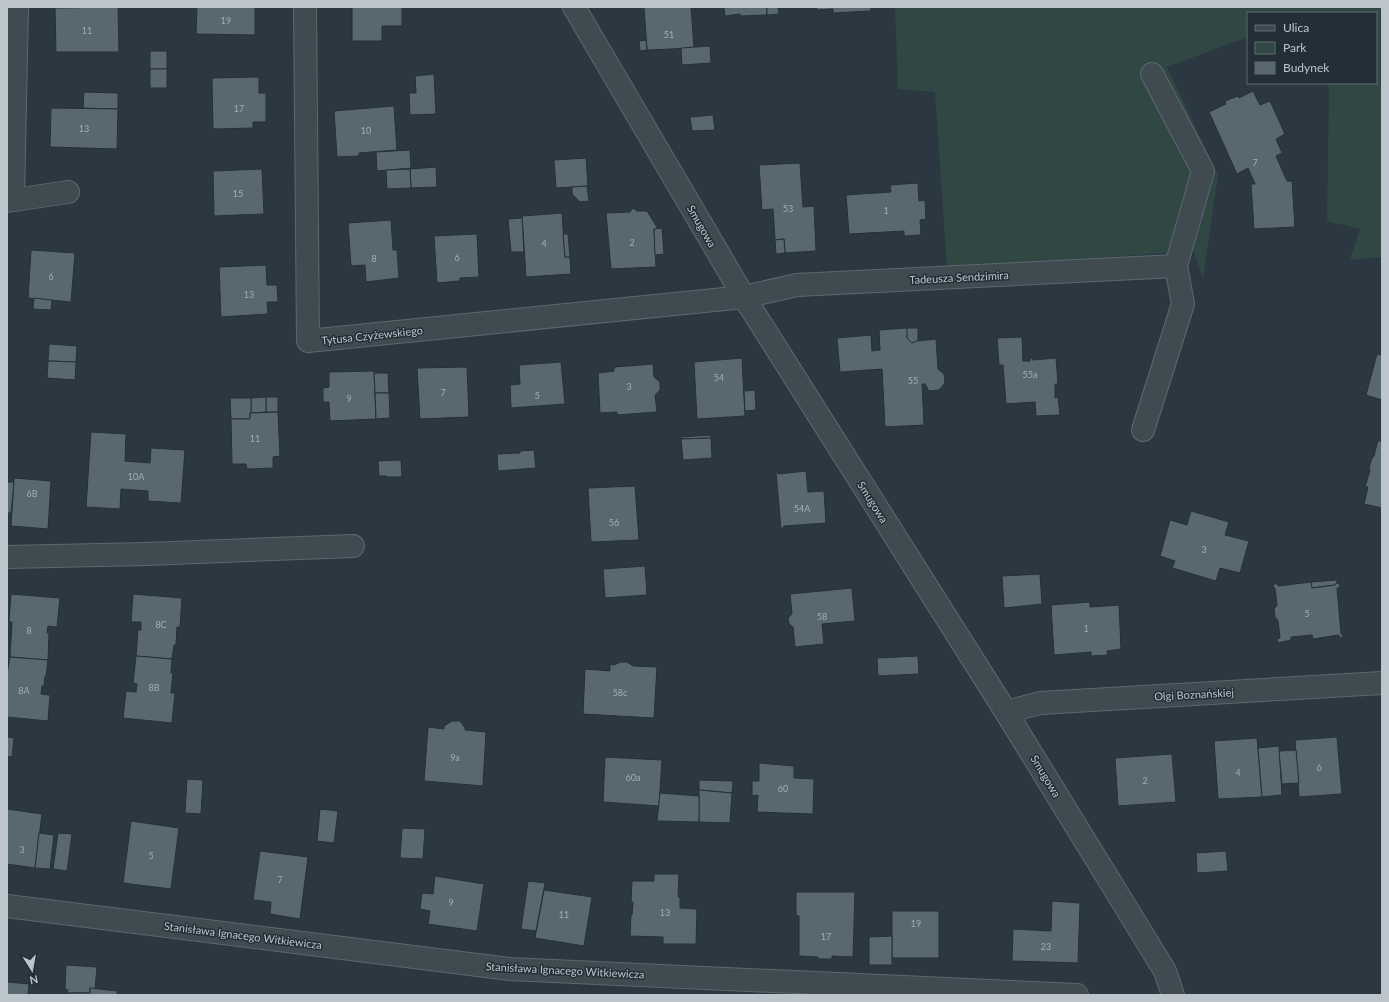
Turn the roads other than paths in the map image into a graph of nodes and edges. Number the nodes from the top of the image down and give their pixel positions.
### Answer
1 (17, 7) edge
2 (305, 7) edge
3 (574, 7) edge
4 (1152, 74) dead end
5 (68, 192) dead end
6 (10, 200) edge
7 (1176, 266) junction
8 (744, 297) junction
9 (1143, 430) dead end
10 (353, 546) dead end
11 (7, 557) edge
12 (1382, 683) edge
13 (1006, 712) junction
14 (7, 906) edge
15 (1078, 995) edge
16 (1173, 995) edge

1 - 6 street
2 - 8 street, Tytusa Czyżewskiego
3 - 8 street, Smugowa
4 - 7 street
5 - 6 street
7 - 8 street, Tadeusza Sendzimira
7 - 9 street
8 - 13 street, Smugowa
10 - 11 street
12 - 13 street, Olgi Boznańskiej
13 - 16 street, Smugowa
14 - 15 street, Stanisława Ignacego Witkiewicza

